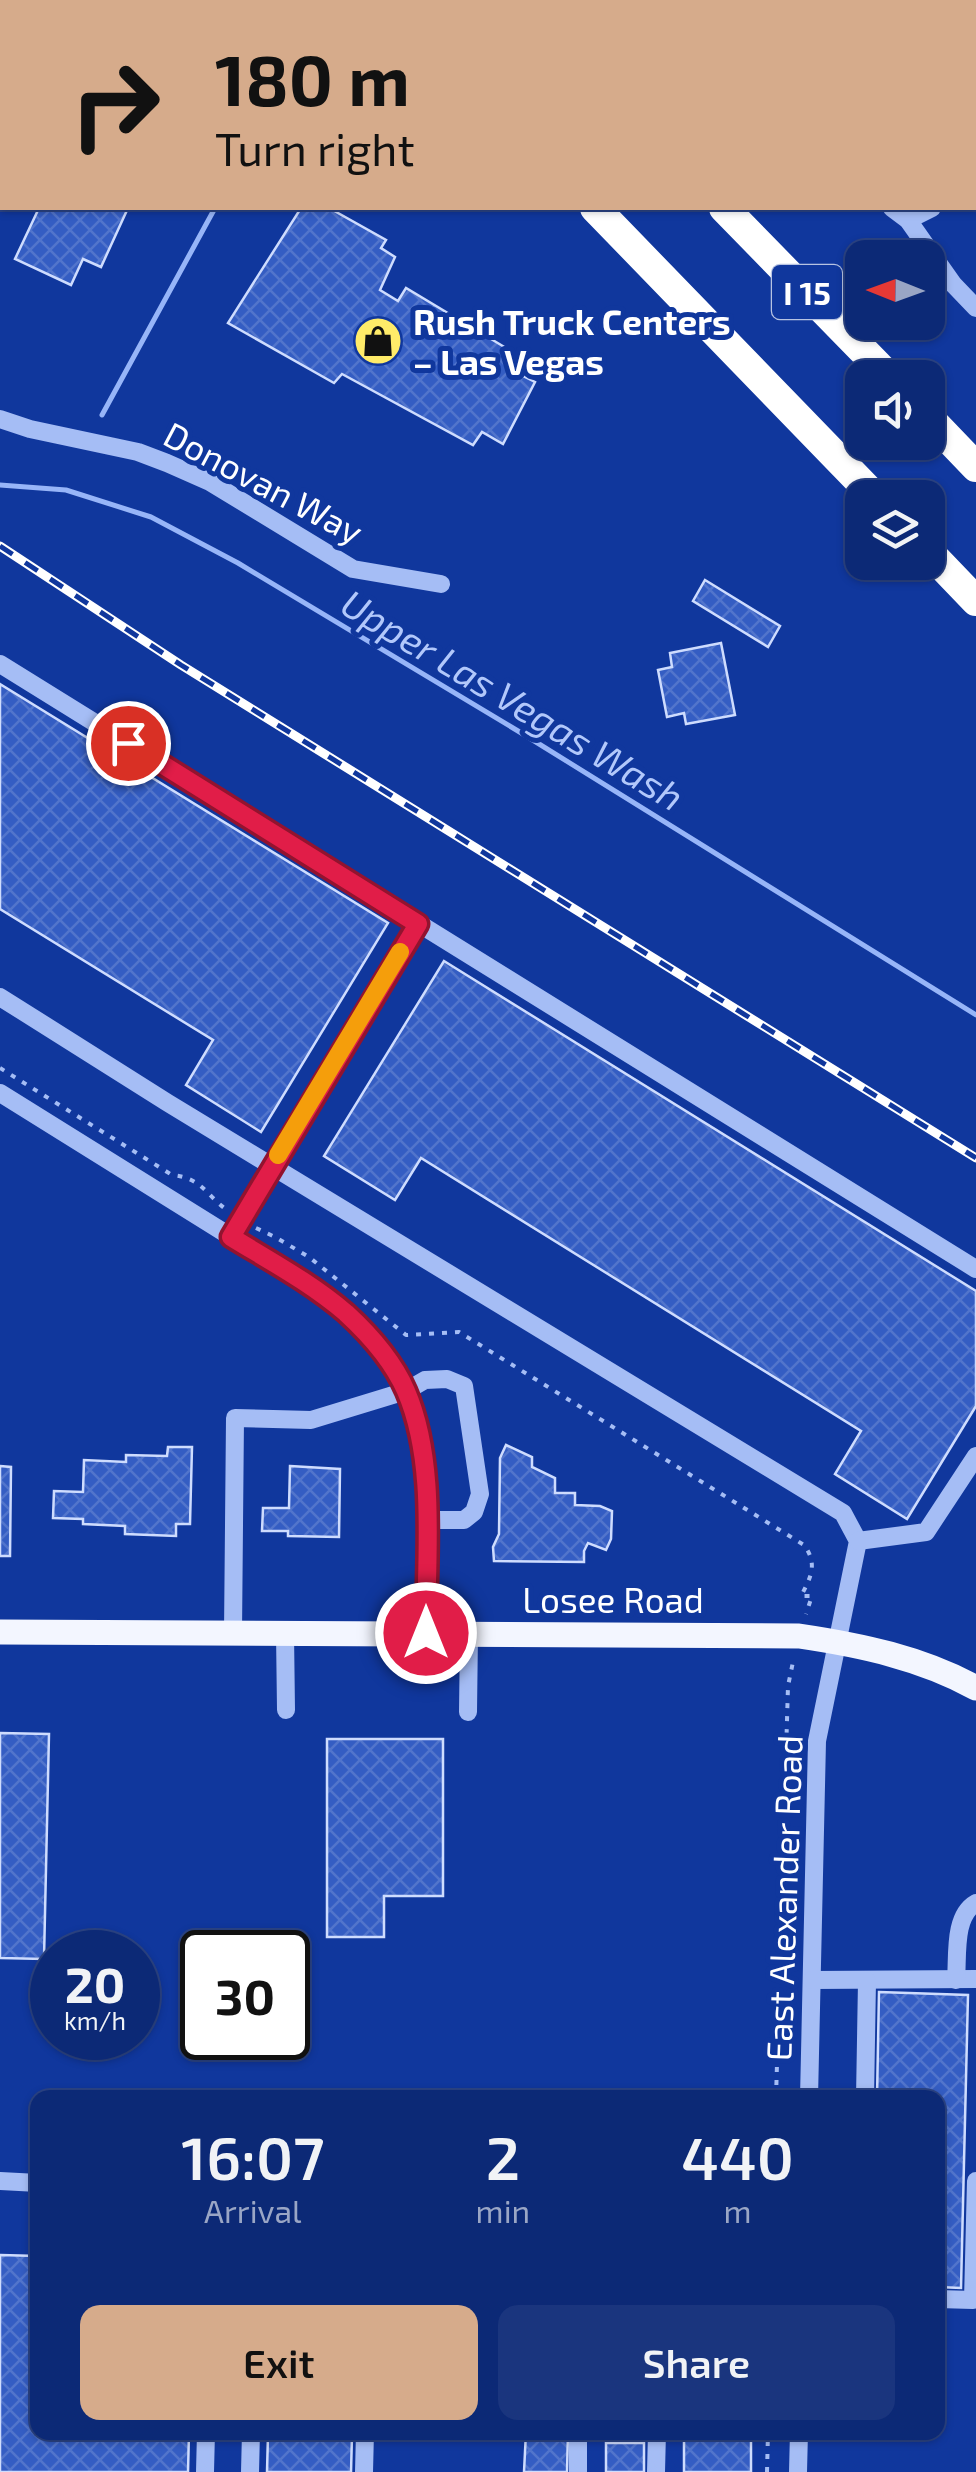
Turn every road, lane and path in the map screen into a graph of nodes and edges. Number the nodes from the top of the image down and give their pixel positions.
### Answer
1 (597, 210) edge
2 (726, 210) edge
3 (903, 212) edge
4 (976, 308) edge
5 (872, 360) edge
6 (0, 419) edge
7 (945, 435) edge
8 (976, 467) edge
9 (859, 480) edge
10 (945, 569) edge
11 (441, 584) dead end
12 (976, 601) edge
13 (0, 664) edge
14 (418, 924) junction
15 (0, 997) edge
16 (0, 1068) edge
17 (0, 1093) edge
18 (272, 1166) junction
19 (241, 1220) junction
20 (231, 1237) junction
21 (976, 1269) edge
22 (406, 1391) junction
23 (976, 1456) edge
24 (426, 1520) junction
25 (858, 1540) junction
26 (0, 1632) edge
27 (233, 1633) junction
28 (285, 1633) junction
29 (426, 1633) junction
30 (470, 1634) junction
31 (799, 1636) junction
32 (836, 1642) junction
33 (976, 1688) edge
34 (286, 1710) dead end
35 (468, 1712) dead end
36 (976, 1903) edge
37 (976, 1979) edge
38 (812, 1980) junction
39 (956, 1980) junction
40 (867, 1981) junction
41 (776, 2090) edge
42 (809, 2090) edge
43 (865, 2090) edge
44 (976, 2181) edge
45 (0, 2182) edge
46 (30, 2182) edge
47 (945, 2299) edge
48 (206, 2440) edge
49 (251, 2440) edge
50 (364, 2440) edge
51 (578, 2440) edge
52 (657, 2440) edge
53 (768, 2440) edge
54 (799, 2440) edge
55 (205, 2472) edge
56 (250, 2472) edge
57 (364, 2472) edge
58 (578, 2472) edge
59 (656, 2472) edge
60 (768, 2472) edge
61 (798, 2472) edge

1 - 9 highway, I 15
2 - 5 highway, I 15
3 - 4 street
6 - 11 street, Donovan Way
7 - 8 highway
10 - 12 highway
13 - 14 street
14 - 18 street
14 - 21 street
15 - 18 street
16 - 19 path
17 - 20 street
18 - 19 street
18 - 25 street
19 - 20 street
19 - 31 path
20 - 22 street
22 - 24 street
22 - 24 street
22 - 27 street
23 - 25 street
24 - 29 street
25 - 32 street, East Alexander Road
26 - 27 main road, Losee Road
27 - 28 main road, Losee Road
28 - 29 main road, Losee Road
28 - 34 street
29 - 30 main road, Losee Road
30 - 31 main road, Losee Road
30 - 35 street
31 - 32 main road, Losee Road
31 - 41 path
32 - 33 main road, Losee Road
32 - 38 street, East Alexander Road
36 - 39 street
37 - 39 street
38 - 40 street
38 - 42 street, East Alexander Road
39 - 40 street
40 - 43 street
44 - 47 street
45 - 46 street
48 - 55 street
49 - 56 street
50 - 57 street
51 - 58 street
52 - 59 street
53 - 60 path
54 - 61 street

